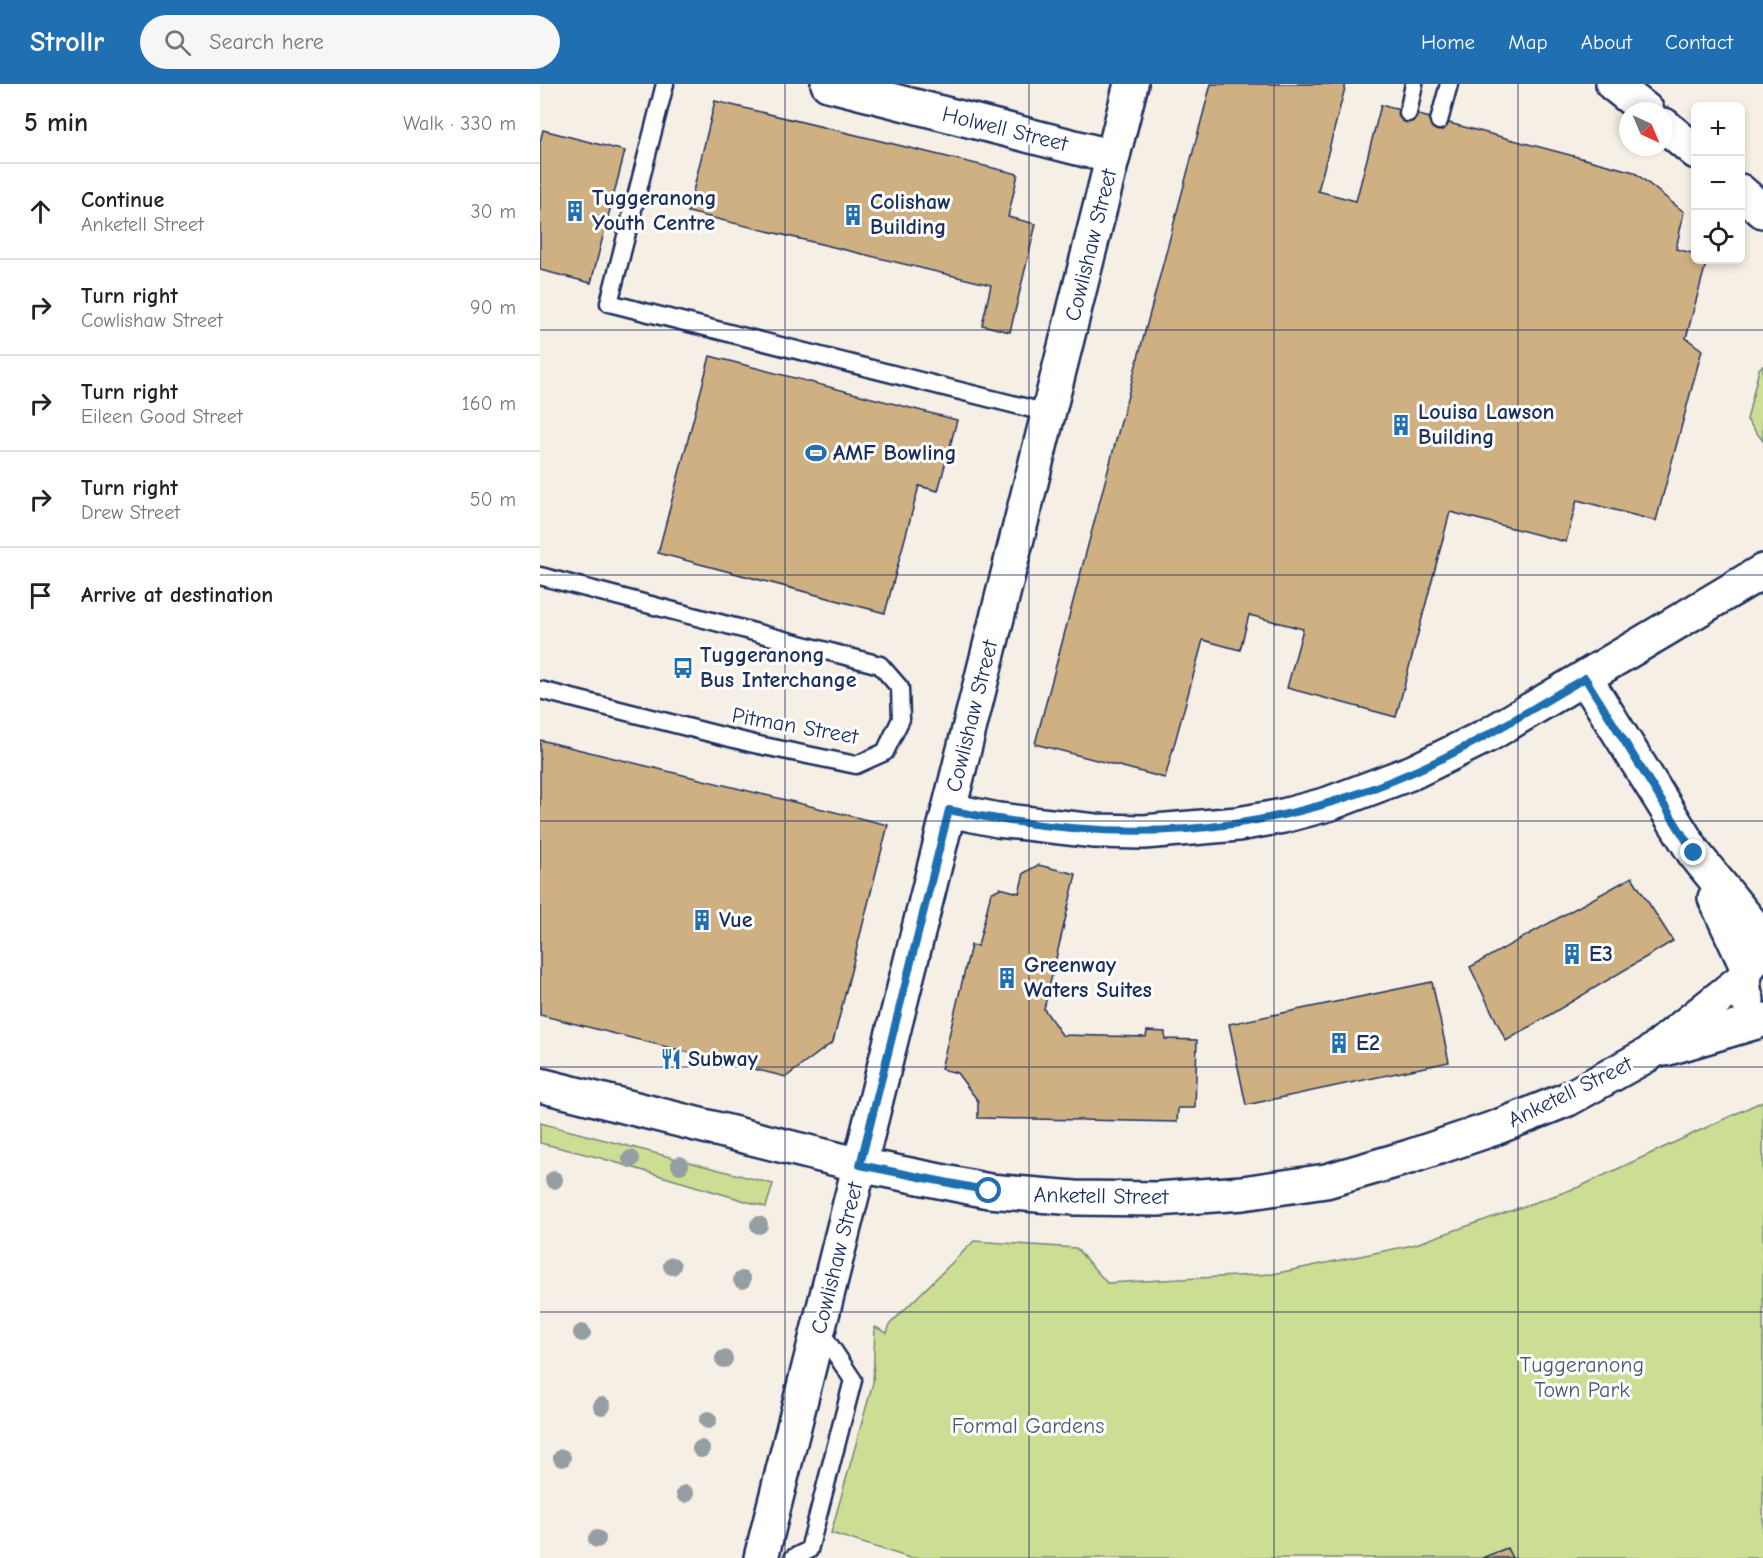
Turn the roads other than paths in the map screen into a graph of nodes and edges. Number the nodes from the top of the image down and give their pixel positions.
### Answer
1 (665, 84) edge
2 (828, 84) edge
3 (1131, 84) edge
4 (1414, 84) edge
5 (1449, 84) edge
6 (1613, 84) edge
7 (1636, 102) edge
8 (1408, 113) dead end
9 (1439, 121) dead end
10 (1673, 133) edge
11 (1691, 149) edge
12 (1113, 157) junction
13 (1745, 195) edge
14 (1763, 210) edge
15 (1048, 413) junction
16 (1763, 571) edge
17 (540, 576) edge
18 (1585, 678) junction
19 (540, 690) edge
20 (949, 810) junction
21 (1694, 853) junction
22 (1763, 938) edge
23 (1751, 966) edge
24 (1763, 1018) edge
25 (1649, 1054) junction
26 (540, 1085) edge
27 (860, 1165) junction
28 (819, 1328) junction
29 (761, 1558) edge
30 (793, 1558) edge

1 - 15 lane
2 - 12 street, Holwell Street
3 - 12 street, Cowlishaw Street
4 - 8 lane
5 - 9 lane
6 - 7 street
10 - 11 street
12 - 15 street, Cowlishaw Street
13 - 14 street
15 - 20 street, Cowlishaw Street
16 - 18 street
17 - 19 lane, Pitman Street
18 - 20 street
18 - 21 street
20 - 27 street, Cowlishaw Street
21 - 22 street
21 - 23 street
23 - 24 street
23 - 25 street, Anketell Street
24 - 25 street, Anketell Street
25 - 27 street, Anketell Street
26 - 27 street, Anketell Street
27 - 28 street, Cowlishaw Street
28 - 29 street, Cowlishaw Street
28 - 30 lane

